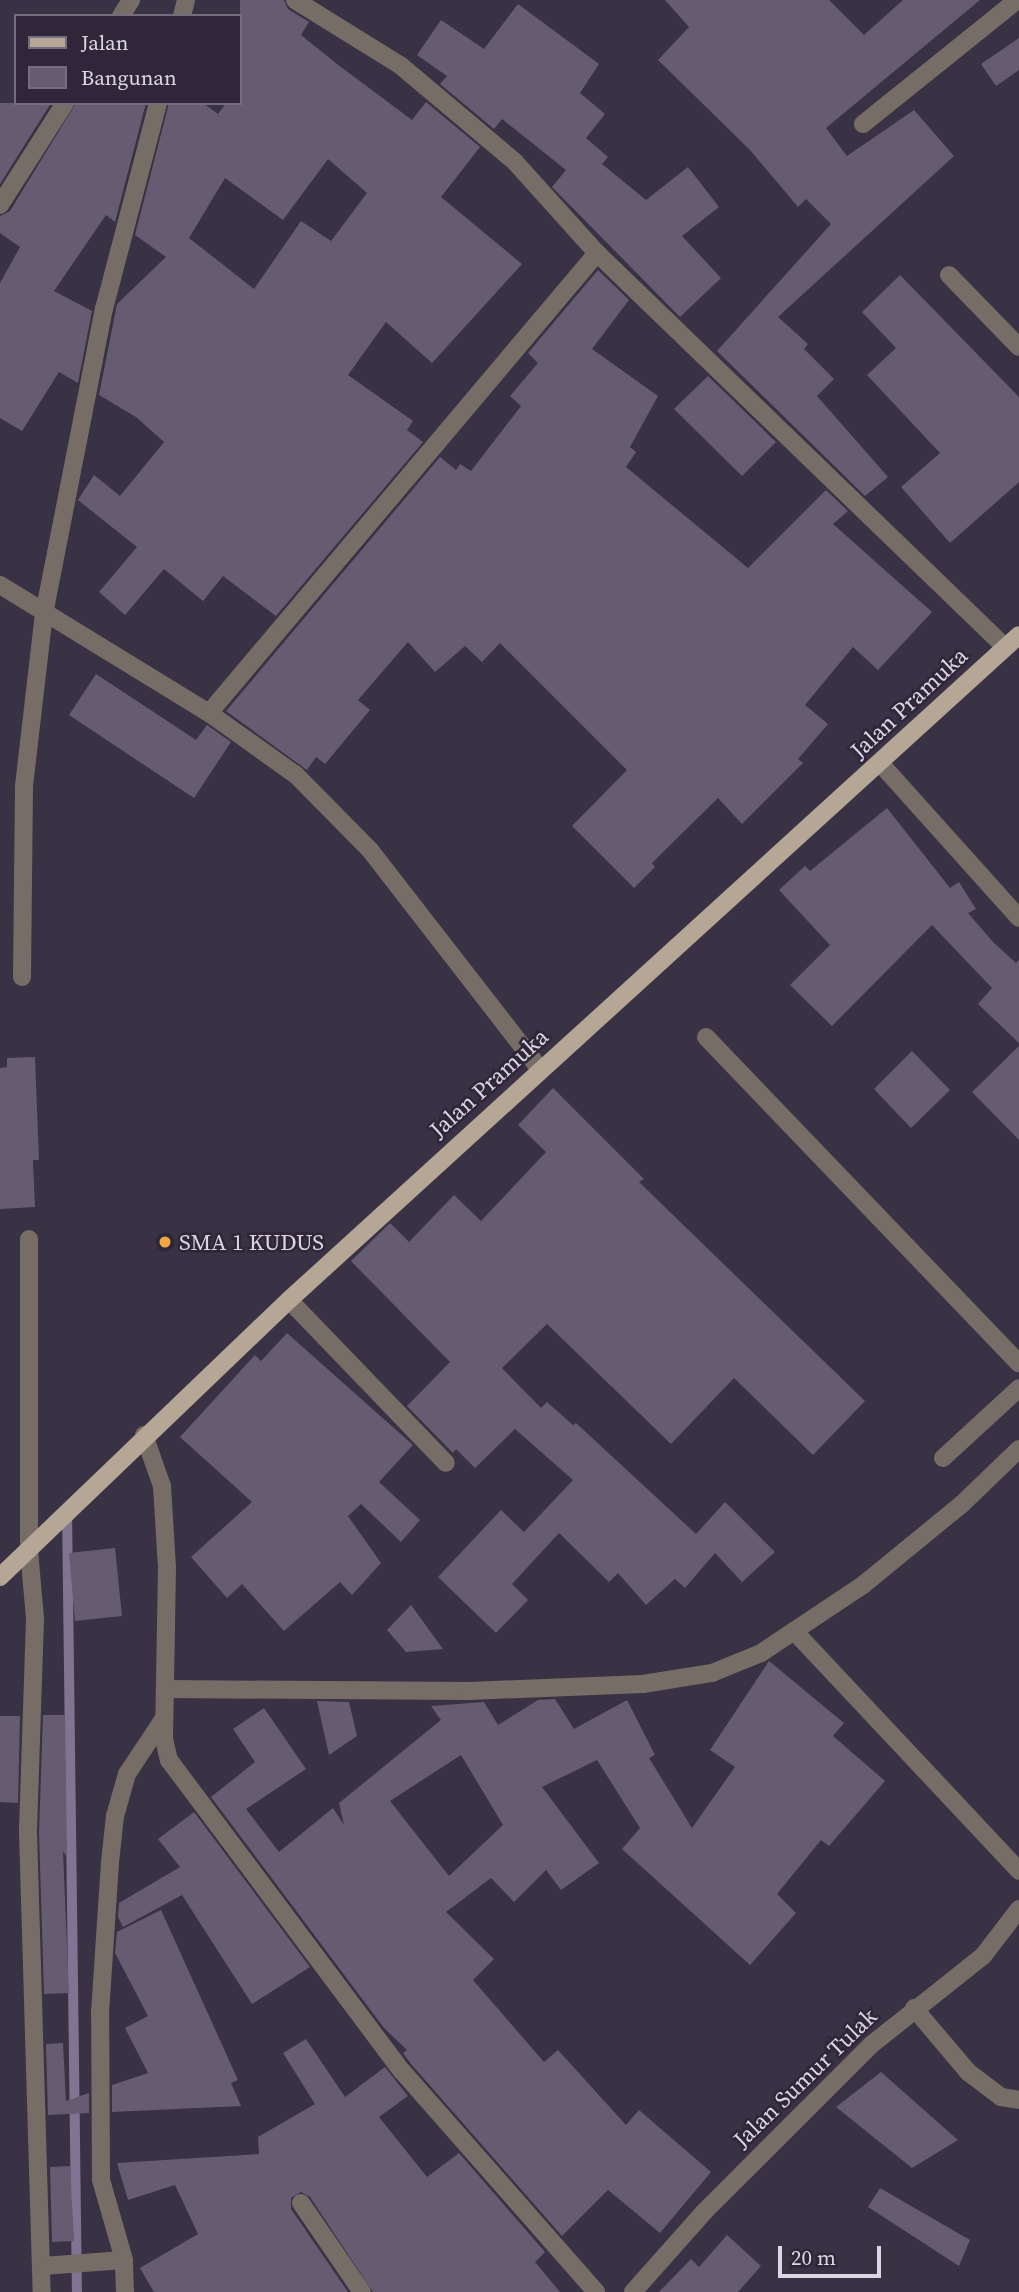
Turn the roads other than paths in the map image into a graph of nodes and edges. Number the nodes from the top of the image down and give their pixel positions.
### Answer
1 (295, 0) edge
2 (1017, 0) edge
3 (64, 105) edge
4 (158, 105) edge
5 (863, 124) dead end
6 (0, 205) edge
7 (597, 253) junction
8 (949, 275) dead end
9 (1019, 347) edge
10 (0, 585) edge
11 (44, 614) junction
12 (1012, 641) edge
13 (209, 713) junction
14 (880, 763) junction
15 (1019, 918) edge
16 (22, 978) dead end
17 (706, 1037) dead end
18 (540, 1069) junction
19 (29, 1238) dead end
20 (289, 1300) junction
21 (1019, 1363) edge
22 (1019, 1388) edge
23 (144, 1435) junction
24 (1019, 1449) edge
25 (943, 1458) dead end
26 (446, 1463) dead end
27 (29, 1550) junction
28 (0, 1577) edge
29 (794, 1631) junction
30 (165, 1685) junction
31 (164, 1718) junction
32 (1019, 1871) edge
33 (1019, 1909) edge
34 (914, 2008) junction
35 (1019, 2100) edge
36 (301, 2203) dead end
37 (119, 2262) junction
38 (52, 2266) junction
39 (42, 2292) edge
40 (125, 2292) edge
41 (362, 2292) edge
42 (596, 2292) edge
43 (633, 2292) edge

1 - 7 street
2 - 5 street
3 - 6 street
4 - 11 street
7 - 12 street
7 - 13 street
8 - 9 street
10 - 11 street
11 - 13 street
11 - 16 street
12 - 14 main road, Jalan Pramuka
13 - 18 street
14 - 15 street
14 - 18 main road, Jalan Pramuka
17 - 21 street
18 - 20 main road, Jalan Pramuka
19 - 27 street
20 - 23 main road, Jalan Pramuka
20 - 26 street
22 - 25 street
23 - 27 main road, Jalan Pramuka
23 - 30 street
24 - 29 street
27 - 28 main road, Jalan Pramuka
27 - 38 street
29 - 30 street
29 - 32 street
30 - 31 street
31 - 37 street
31 - 42 street
33 - 34 street, Jalan Sumur Tulak
34 - 35 street
34 - 43 street, Jalan Sumur Tulak
36 - 41 street
37 - 38 street
37 - 40 street
38 - 39 street

